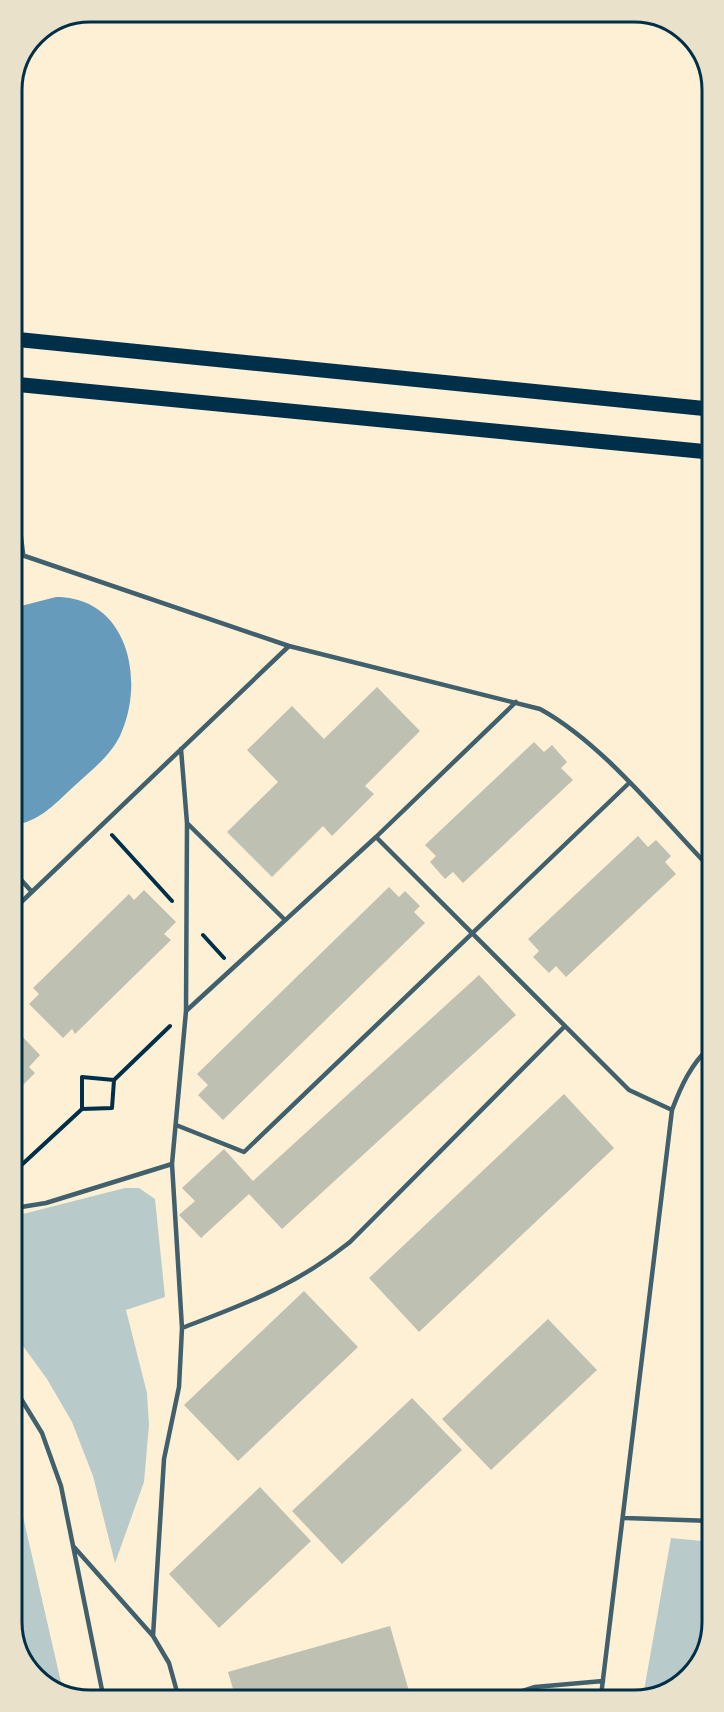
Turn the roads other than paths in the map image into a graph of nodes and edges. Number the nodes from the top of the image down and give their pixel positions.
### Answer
1 (23, 340) edge
2 (23, 385) edge
3 (702, 408) edge
4 (702, 451) edge
5 (23, 553) edge
6 (289, 646) junction
7 (516, 702) junction
8 (181, 749) junction
9 (628, 784) junction
10 (187, 823) junction
11 (376, 837) junction
12 (702, 860) edge
13 (22, 881) edge
14 (32, 891) junction
15 (22, 901) edge
16 (285, 920) junction
17 (471, 933) junction
18 (186, 1011) junction
19 (565, 1026) junction
20 (702, 1055) edge
21 (672, 1110) junction
22 (176, 1125) junction
23 (172, 1164) junction
24 (22, 1207) edge
25 (182, 1328) junction
26 (22, 1401) edge
27 (625, 1518) junction
28 (702, 1521) edge
29 (73, 1545) junction
30 (153, 1636) junction
31 (603, 1681) junction
32 (102, 1689) edge
33 (176, 1689) edge
34 (529, 1690) edge
35 (602, 1690) edge

1 - 3 main road
2 - 4 main road
5 - 6 lane
6 - 7 lane
6 - 8 lane
7 - 9 lane
7 - 11 lane
8 - 10 lane
8 - 14 lane
9 - 12 lane
9 - 17 lane
10 - 16 lane
10 - 18 lane
11 - 16 lane
11 - 17 lane
13 - 14 lane
14 - 15 lane
16 - 18 lane
17 - 19 lane
17 - 22 lane
18 - 22 lane
19 - 21 lane
19 - 25 lane
20 - 21 lane
21 - 27 lane
22 - 23 lane
23 - 24 lane
23 - 25 lane
25 - 30 lane
26 - 29 lane
27 - 28 lane
27 - 31 lane
29 - 30 lane
29 - 32 lane
30 - 33 lane
31 - 34 lane
31 - 35 lane

